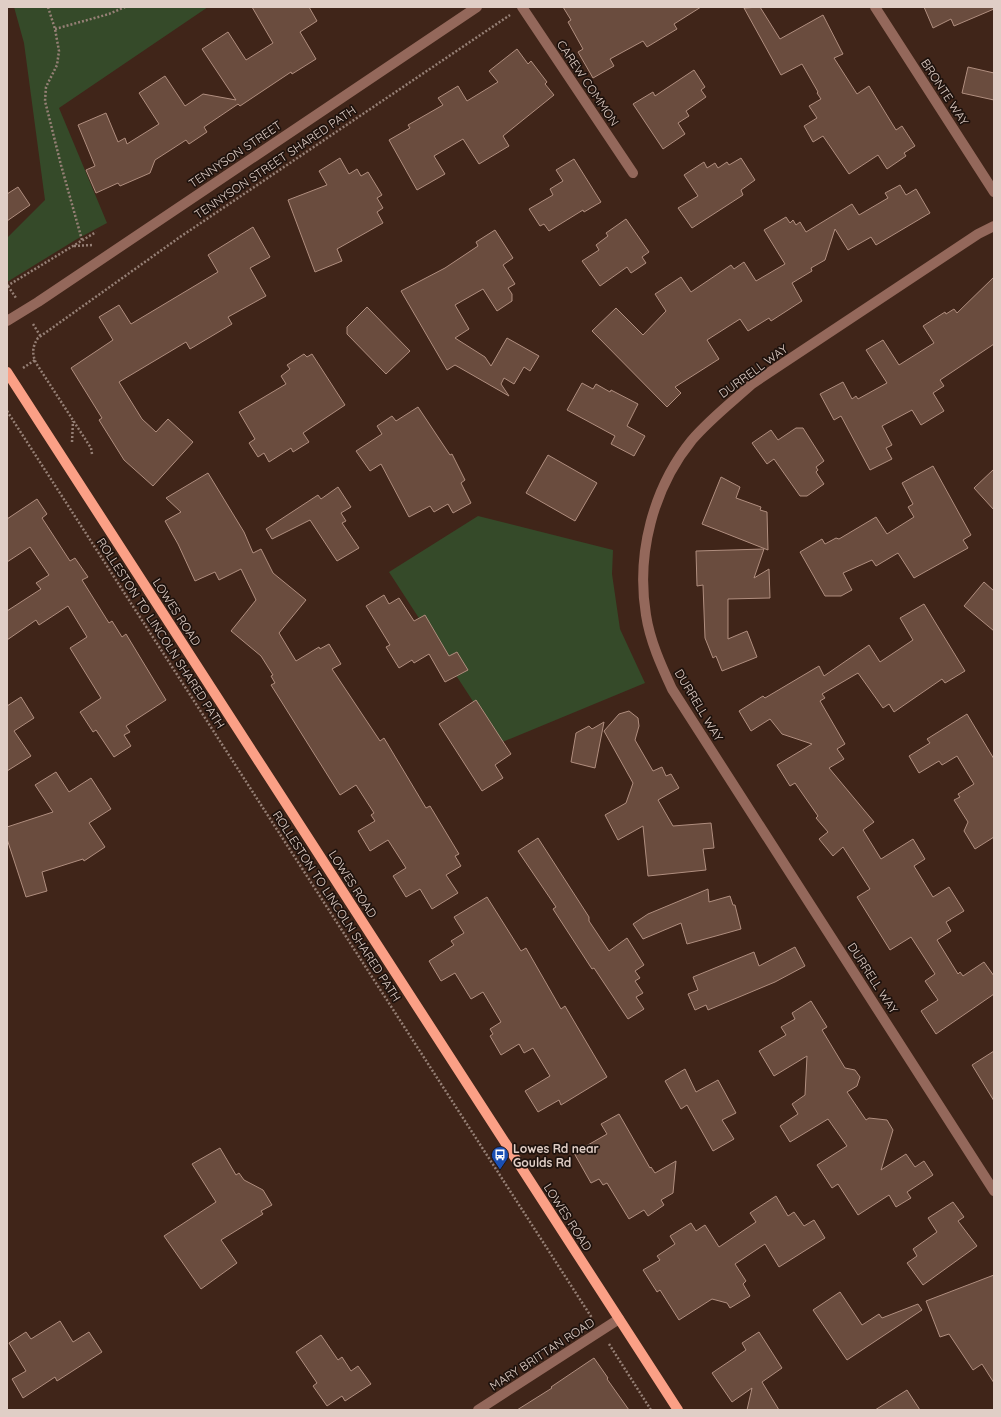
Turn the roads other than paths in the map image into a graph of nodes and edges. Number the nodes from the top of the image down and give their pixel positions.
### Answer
1 (477, 7) edge
2 (522, 7) edge
3 (875, 7) edge
4 (633, 173) dead end
5 (994, 192) edge
6 (994, 226) edge
7 (7, 321) edge
8 (7, 372) edge
9 (994, 1191) edge
10 (619, 1319) junction
11 (478, 1410) edge
12 (678, 1410) edge

1 - 7 street, TENNYSON STREET
2 - 4 street, CAREW COMMON
3 - 5 street, BRONTE WAY
6 - 9 street, DURRELL WAY
8 - 10 main road, LOWES ROAD
10 - 11 street, MARY BRITTAN ROAD
10 - 12 main road, LOWES ROAD

